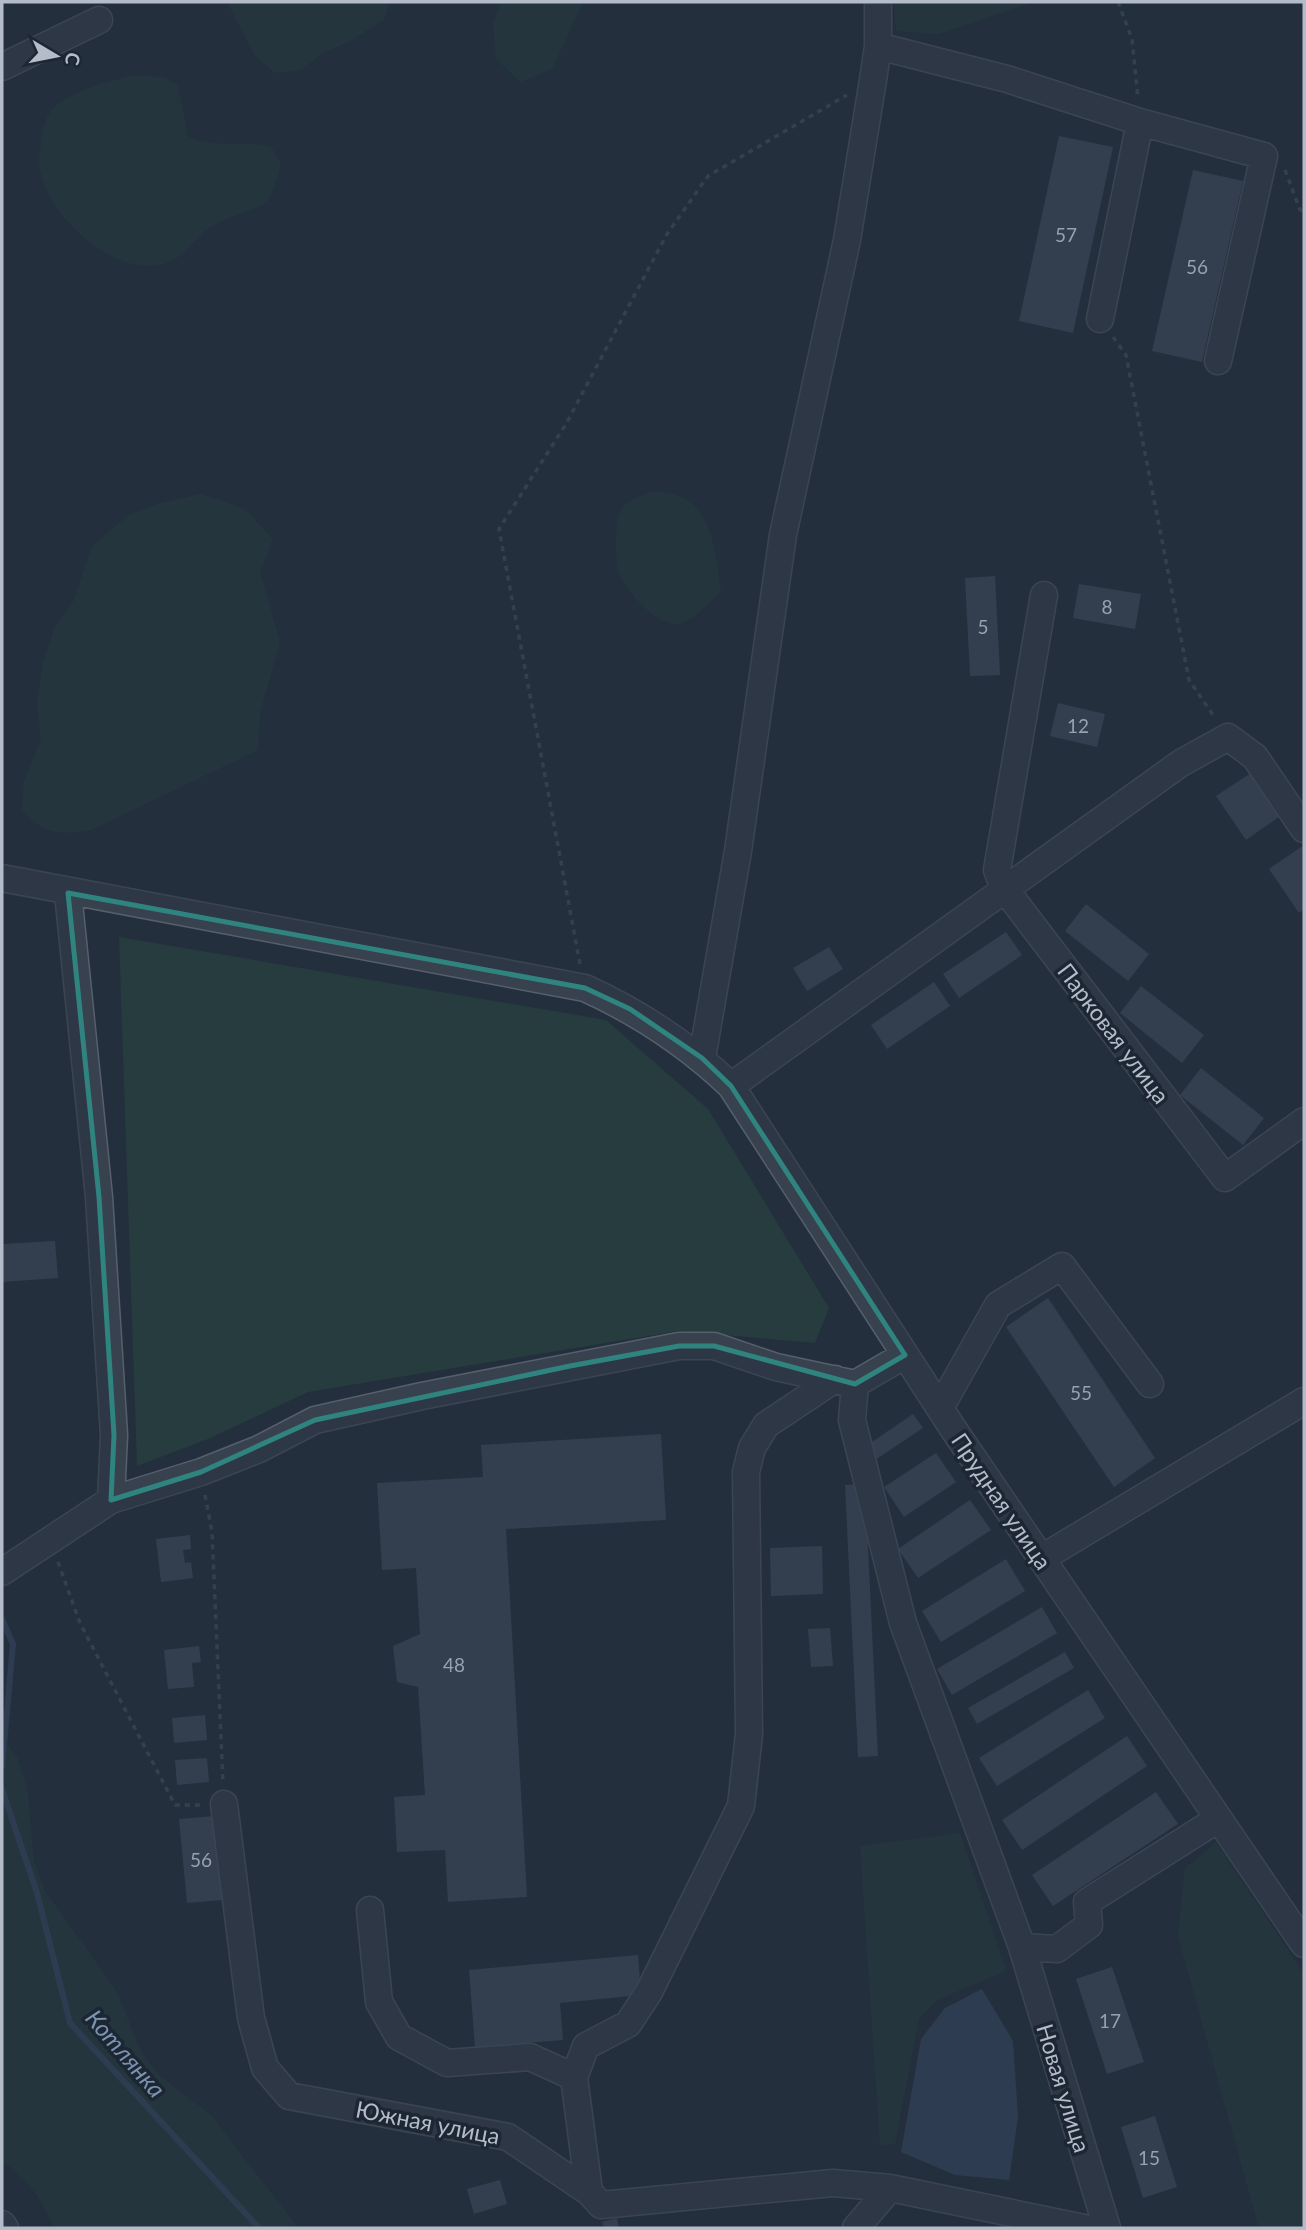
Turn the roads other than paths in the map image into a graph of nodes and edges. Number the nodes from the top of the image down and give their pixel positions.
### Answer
1 (878, 2) edge
2 (99, 20) dead end
3 (878, 46) junction
4 (2, 67) edge
5 (1140, 122) junction
6 (1100, 319) road end
7 (1218, 361) dead end
8 (1044, 595) dead end
9 (1304, 829) edge
10 (2, 878) edge
11 (1004, 888) junction
12 (68, 893) junction
13 (702, 1058) junction
14 (731, 1086) junction
15 (1304, 1121) edge
16 (905, 1354) junction
17 (845, 1381) junction
18 (1150, 1384) dead end
19 (1304, 1401) edge
20 (940, 1408) junction
21 (111, 1500) junction
22 (1042, 1558) junction
23 (2, 1572) edge
24 (224, 1804) road end
25 (1218, 1819) junction
26 (370, 1910) dead end
27 (1304, 1944) edge
28 (1022, 1947) junction
29 (574, 2077) junction
30 (890, 2188) junction
31 (589, 2192) junction
32 (2, 2224) edge
33 (5, 2228) edge
34 (856, 2228) edge
35 (1084, 2228) edge
36 (1107, 2228) edge

1 - 3 street
2 - 4 street
3 - 5 street
3 - 13 street
5 - 6 street
5 - 7 street
8 - 11 street, Парковая улица
9 - 11 street
10 - 12 street, Прудная улица
11 - 14 street
11 - 15 street, Парковая улица
12 - 13 street, Прудная улица
12 - 21 street
13 - 14 street, Прудная улица
14 - 16 street, Прудная улица
16 - 17 street
16 - 20 street, Прудная улица
17 - 21 street
17 - 28 street, Новая улица
17 - 29 street
18 - 20 street
19 - 22 street
20 - 22 street, Прудная улица
21 - 23 street
22 - 25 street, Прудная улица
24 - 31 street, Южная улица
25 - 27 street, Прудная улица
25 - 28 street
26 - 29 street
28 - 36 street, Новая улица
29 - 31 street
30 - 31 street, Южная улица
30 - 34 street
30 - 35 street, Южная улица
32 - 33 street

